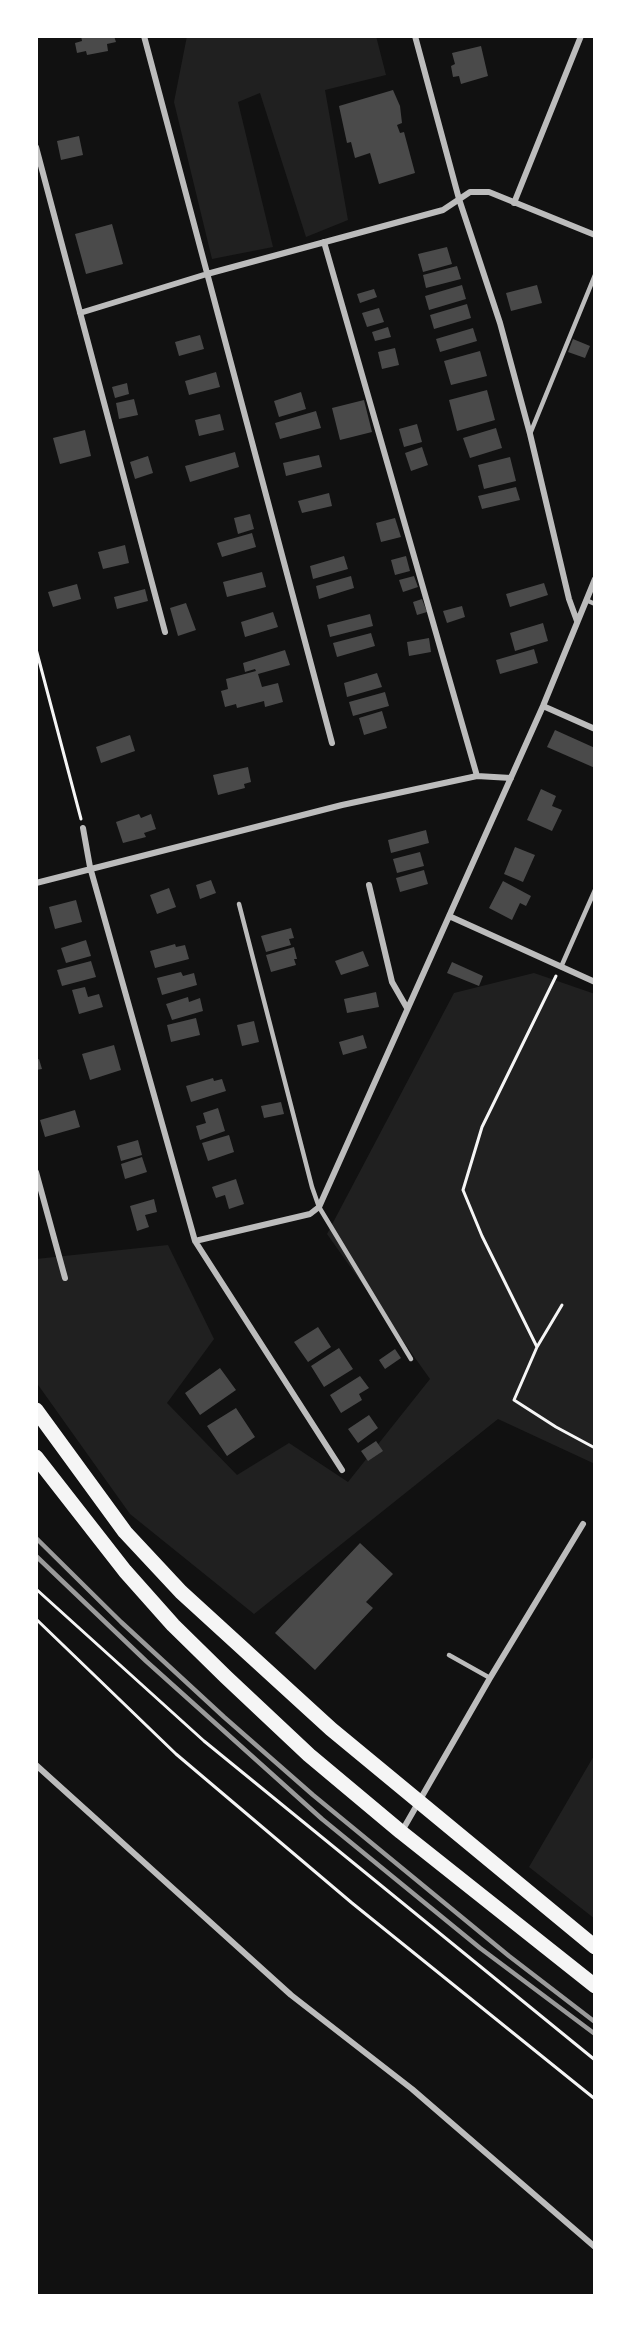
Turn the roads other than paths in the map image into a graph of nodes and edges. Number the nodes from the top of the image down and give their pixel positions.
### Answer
1 (144, 36) edge
2 (415, 36) edge
3 (581, 36) edge
4 (36, 147) edge
5 (459, 199) junction
6 (514, 203) junction
7 (595, 235) edge
8 (324, 242) junction
9 (207, 274) junction
10 (595, 275) edge
11 (80, 313) junction
12 (530, 434) junction
13 (595, 579) edge
14 (586, 600) junction
15 (595, 604) edge
16 (577, 621) junction
17 (165, 632) dead end
18 (543, 706) junction
19 (595, 729) edge
20 (332, 743) dead end
21 (477, 776) junction
22 (510, 778) junction
23 (83, 828) road end
24 (90, 867) junction
25 (36, 883) edge
26 (369, 885) dead end
27 (595, 890) edge
28 (239, 904) dead end
29 (449, 916) junction
30 (561, 967) junction
31 (595, 982) edge
32 (407, 1008) junction
33 (36, 1172) edge
34 (319, 1207) junction
35 (195, 1241) junction
36 (65, 1278) dead end
37 (411, 1359) dead end
38 (36, 1410) edge
39 (36, 1456) edge
40 (342, 1470) dead end
41 (583, 1524) dead end
42 (449, 1655) dead end
43 (490, 1678) junction
44 (36, 1765) edge
45 (419, 1804) junction
46 (401, 1832) junction
47 (595, 1947) edge
48 (595, 1986) edge
49 (595, 2247) edge

1 - 9 street
2 - 5 street
3 - 6 street
4 - 11 street
5 - 6 street
5 - 8 street
5 - 12 street
6 - 7 street
8 - 9 street
8 - 21 street
9 - 11 street
9 - 20 street
10 - 12 lane
11 - 17 street
12 - 16 street
13 - 14 street
14 - 15 lane
14 - 16 street
16 - 18 street
18 - 19 street
18 - 22 street
21 - 22 street
21 - 24 street
22 - 29 street
23 - 24 street
24 - 25 street
24 - 35 street
26 - 32 street
27 - 30 lane
28 - 34 lane
29 - 30 street
29 - 32 street
30 - 31 street
32 - 34 street
33 - 36 street
34 - 35 street
34 - 37 lane
35 - 40 street
38 - 45 main road
39 - 46 main road
41 - 43 street
42 - 43 lane
43 - 45 street
44 - 49 street
45 - 46 street
45 - 47 main road
46 - 48 main road

